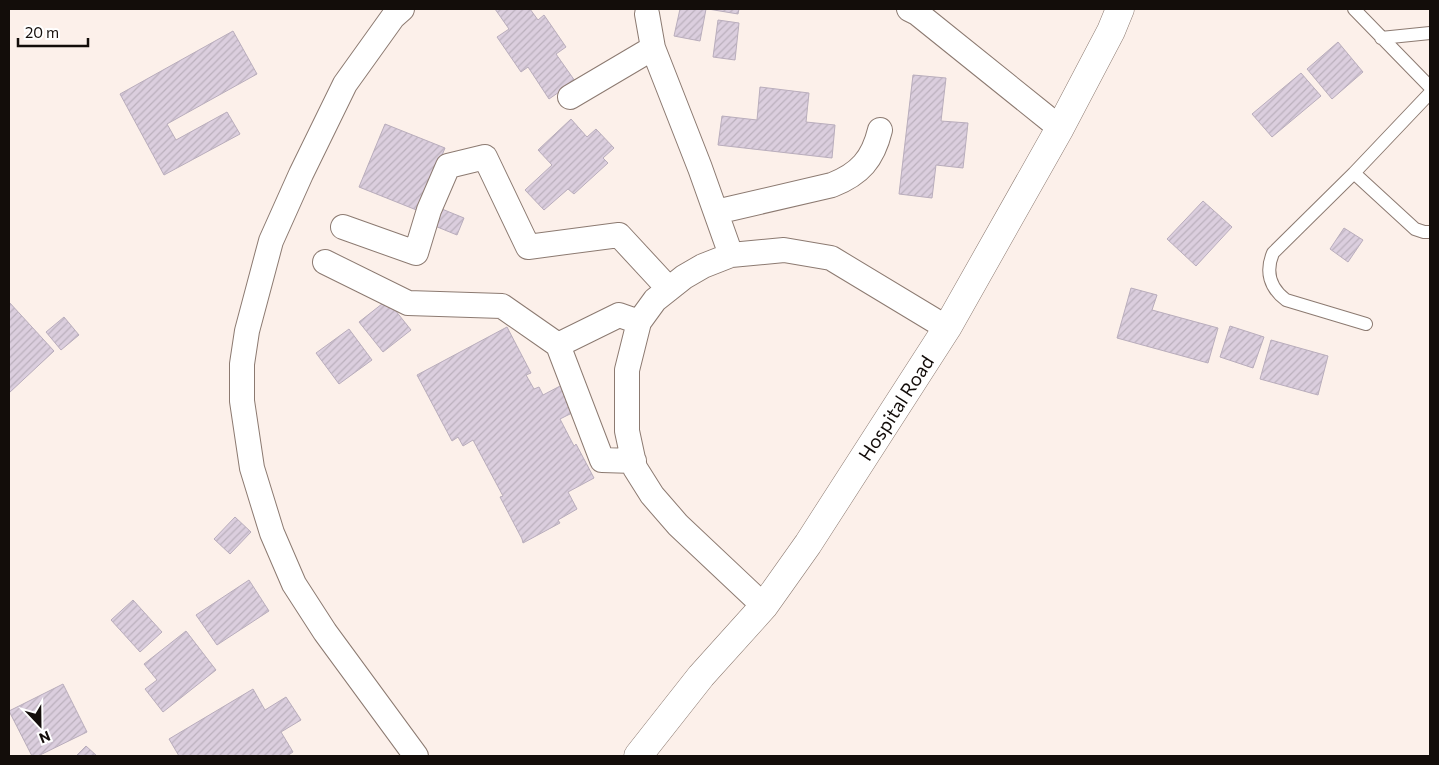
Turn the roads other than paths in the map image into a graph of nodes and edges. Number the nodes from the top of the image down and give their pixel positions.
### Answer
1 (402, 9) edge
2 (1133, 9) edge
3 (1354, 9) edge
4 (914, 10) edge
5 (647, 14) dead end
6 (1116, 20) edge
7 (1430, 33) edge
8 (1381, 38) junction
9 (653, 48) junction
10 (1430, 87) edge
11 (1430, 93) edge
12 (570, 97) dead end
13 (1060, 128) junction
14 (880, 130) dead end
15 (1354, 173) junction
16 (716, 212) junction
17 (343, 227) dead end
18 (1430, 232) edge
19 (731, 255) junction
20 (325, 262) dead end
21 (669, 289) junction
22 (639, 322) junction
23 (1366, 324) dead end
24 (947, 328) junction
25 (558, 345) junction
26 (634, 462) junction
27 (764, 606) junction
28 (416, 756) edge
29 (638, 756) edge

1 - 28 street
2 - 6 street, Hospital Road
3 - 8 lane
4 - 13 street
5 - 9 street
6 - 13 street, Hospital Road
7 - 8 lane
8 - 10 lane
9 - 12 street
9 - 16 street
11 - 15 lane
13 - 24 street, Hospital Road
14 - 16 street
15 - 18 lane
15 - 23 lane
16 - 19 street
17 - 21 street
19 - 21 street
19 - 24 street
20 - 25 street
21 - 22 street
22 - 25 street
22 - 26 street
24 - 27 street, Hospital Road
25 - 26 street
26 - 27 street
27 - 29 street, Hospital Road

